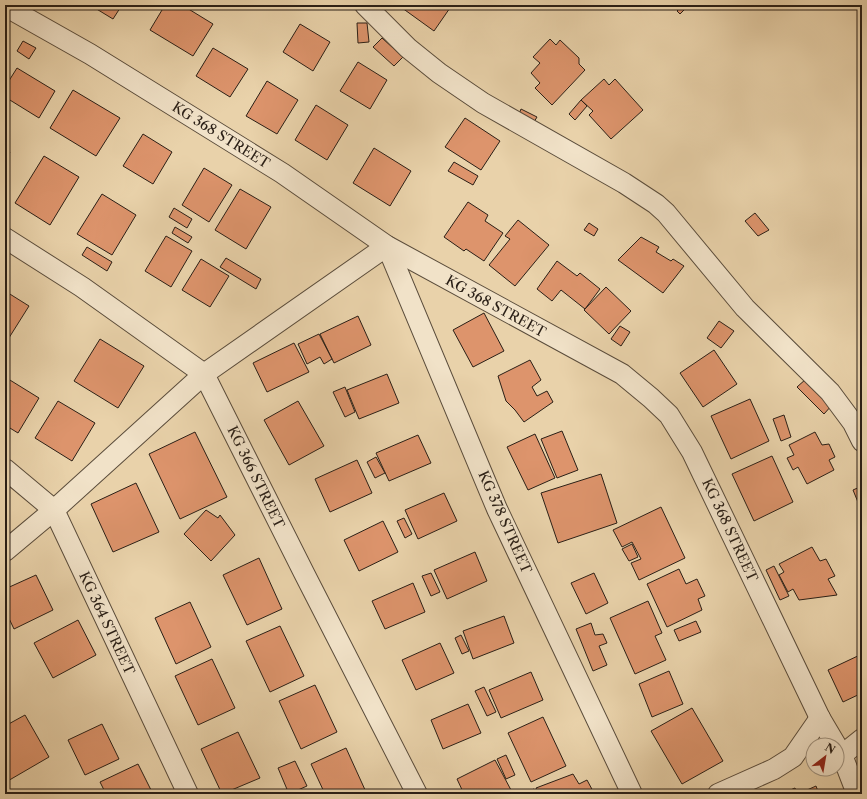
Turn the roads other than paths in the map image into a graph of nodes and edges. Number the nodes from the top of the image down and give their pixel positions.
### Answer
1 (365, 5) edge
2 (5, 6) edge
3 (5, 238) edge
4 (387, 246) junction
5 (204, 374) junction
6 (862, 441) edge
7 (5, 469) edge
8 (54, 510) junction
9 (5, 551) edge
10 (820, 718) junction
11 (831, 737) edge
12 (862, 739) edge
13 (845, 746) edge
14 (845, 766) edge
15 (188, 794) edge
16 (417, 794) edge
17 (632, 794) edge
18 (718, 794) edge
19 (857, 794) edge

1 - 6 street
2 - 4 street, KG 368 STREET
3 - 5 street, KG 366 STREET
4 - 5 street
4 - 10 street, KG 368 STREET
4 - 17 street, KG 378 STREET
5 - 8 street
5 - 16 street, KG 366 STREET
7 - 8 street, KG 364 STREET
8 - 9 street
8 - 15 street, KG 364 STREET
10 - 11 street, KG 368 STREET
10 - 18 street
12 - 13 street
14 - 19 street, KG 368 STREET

